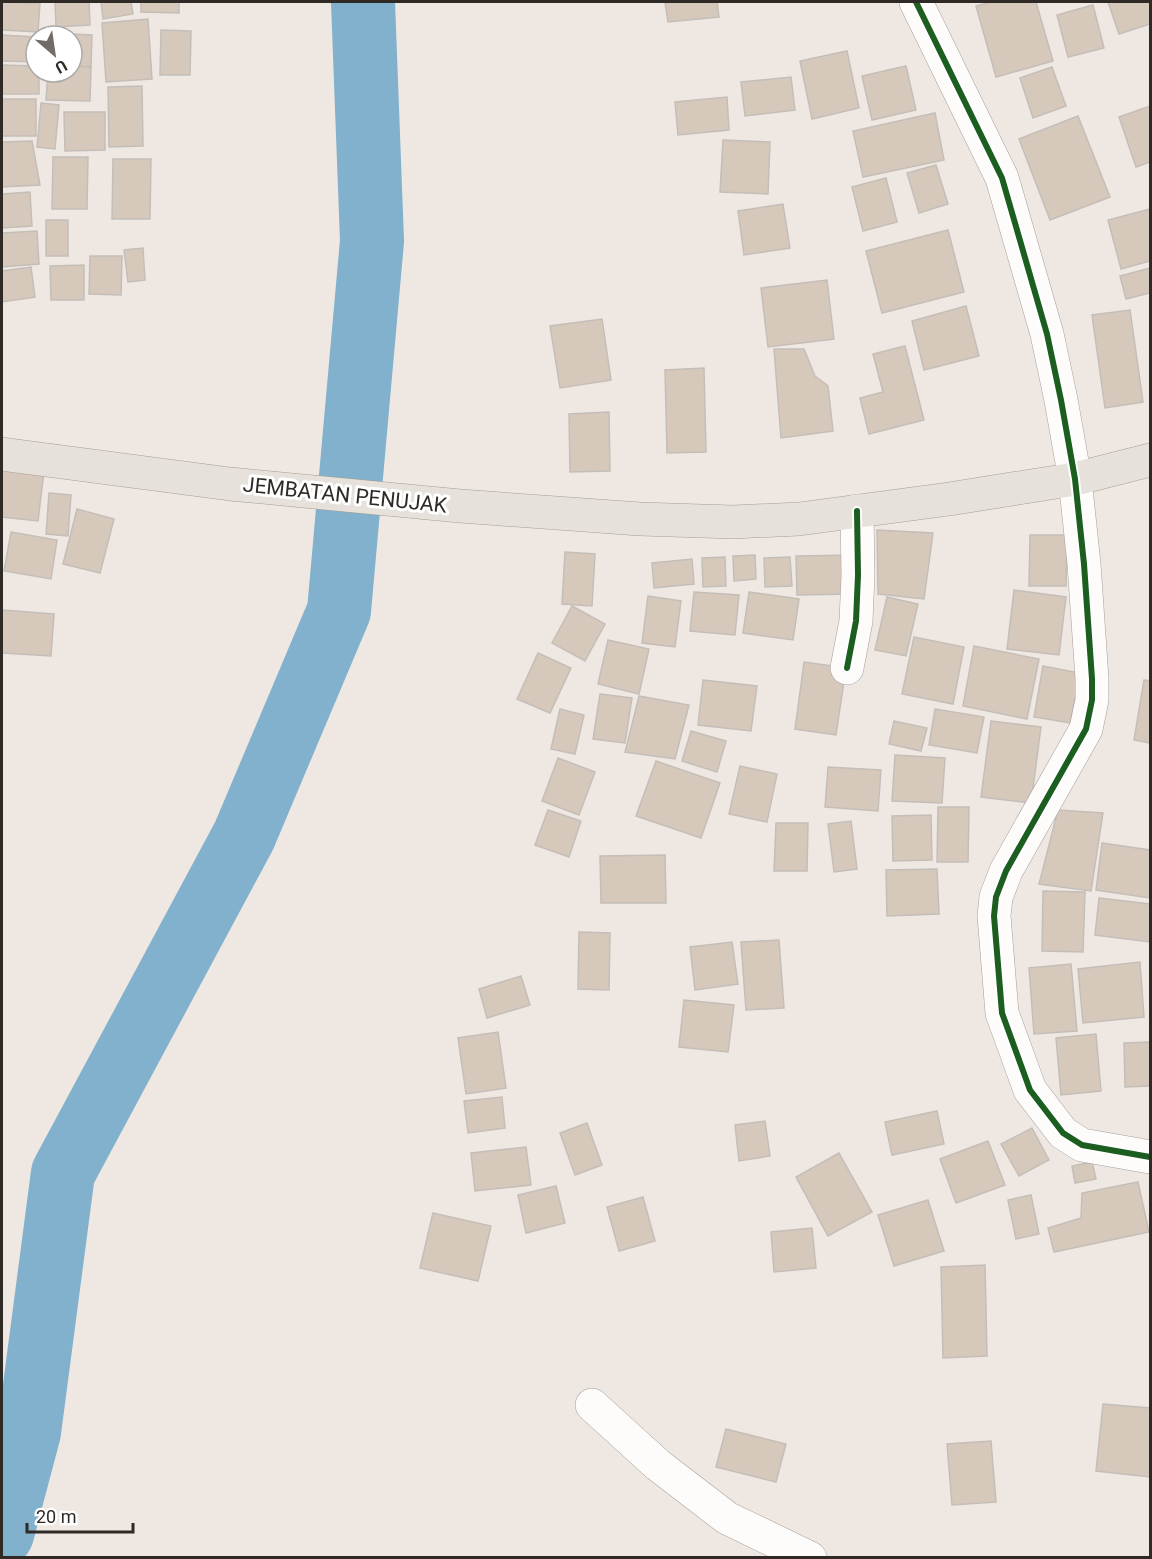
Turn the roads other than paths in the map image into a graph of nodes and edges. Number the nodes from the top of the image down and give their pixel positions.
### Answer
1 (916, 2) edge
2 (2, 454) edge
3 (1150, 460) edge
4 (1075, 479) junction
5 (857, 511) junction
6 (847, 668) dead end
7 (1150, 1157) edge
8 (592, 1405) dead end
9 (810, 1557) edge

1 - 4 street
2 - 5 main road, JEMBATAN PENUJAK
3 - 4 main road, JEMBATAN PENUJAK
4 - 5 main road, JEMBATAN PENUJAK
4 - 7 street
5 - 6 street
8 - 9 street

